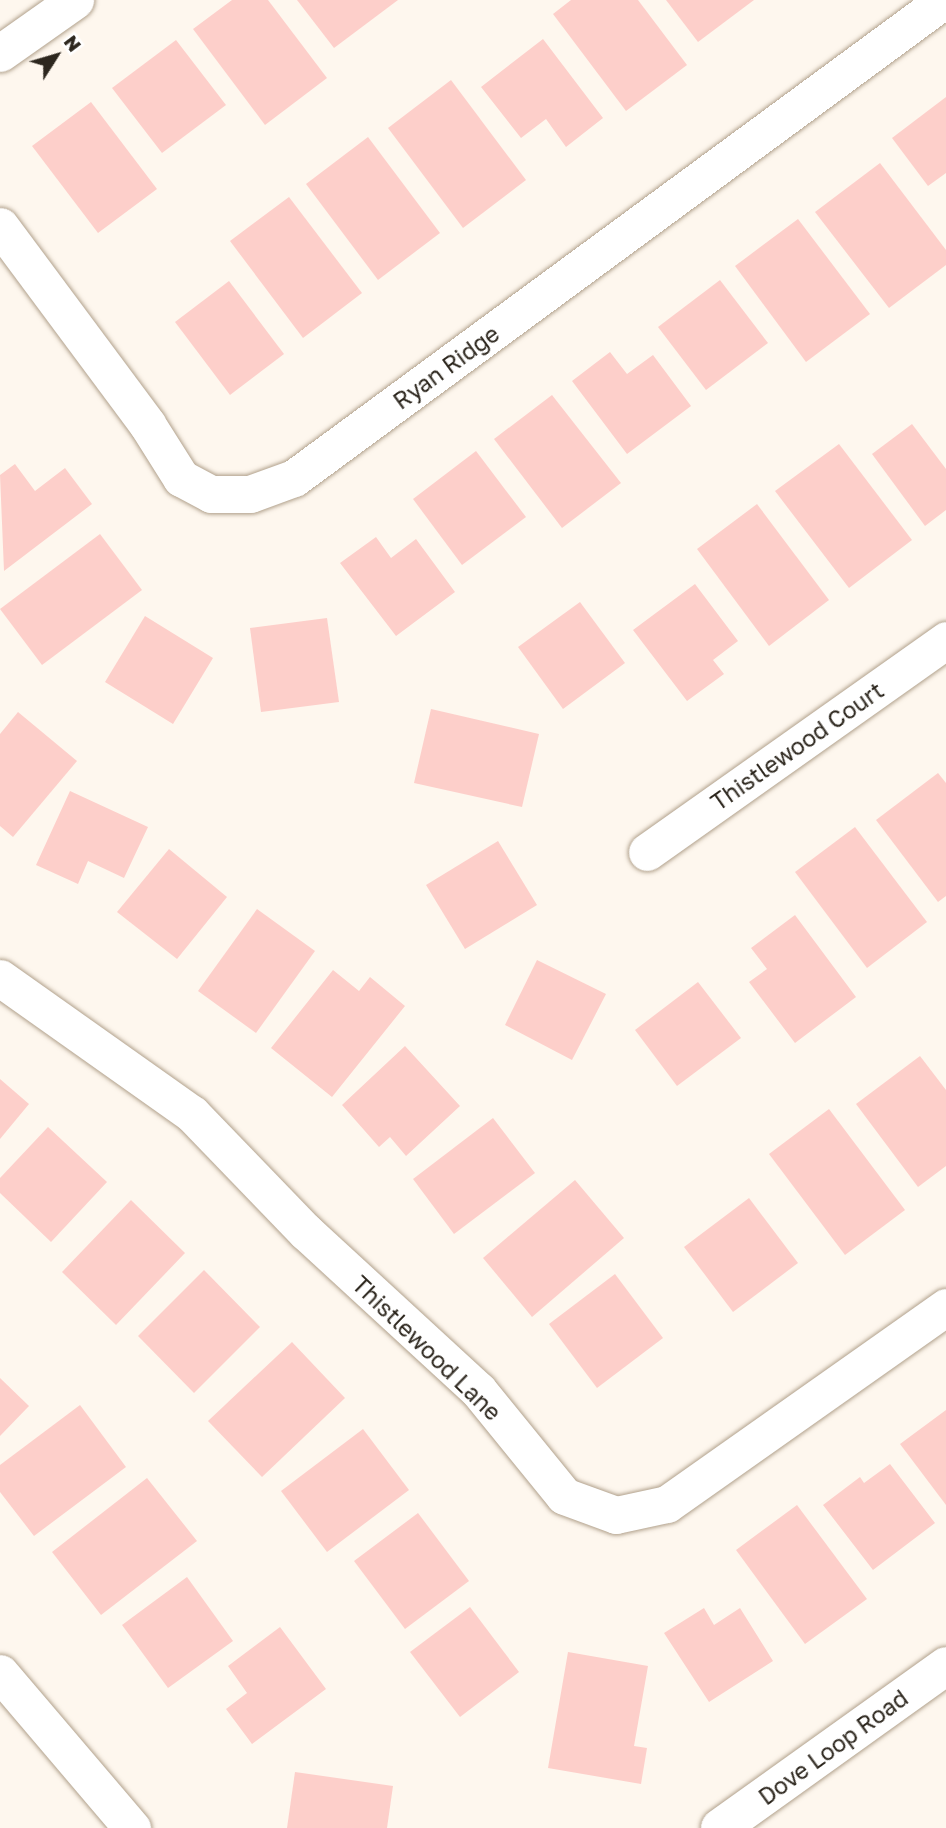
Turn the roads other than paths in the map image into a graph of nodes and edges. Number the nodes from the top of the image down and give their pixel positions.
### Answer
1 (75, 0) edge
2 (944, 0) edge
3 (0, 53) edge
4 (0, 226) edge
5 (946, 640) edge
6 (647, 852) dead end
7 (0, 978) edge
8 (946, 1307) edge
9 (946, 1666) edge
10 (0, 1673) edge
11 (132, 1828) edge
12 (720, 1828) edge

1 - 3 street
2 - 4 street, Ryan Ridge
5 - 6 street, Thistlewood Court
7 - 8 street, Thistlewood Lane
9 - 12 street, Dove Loop Road
10 - 11 street

